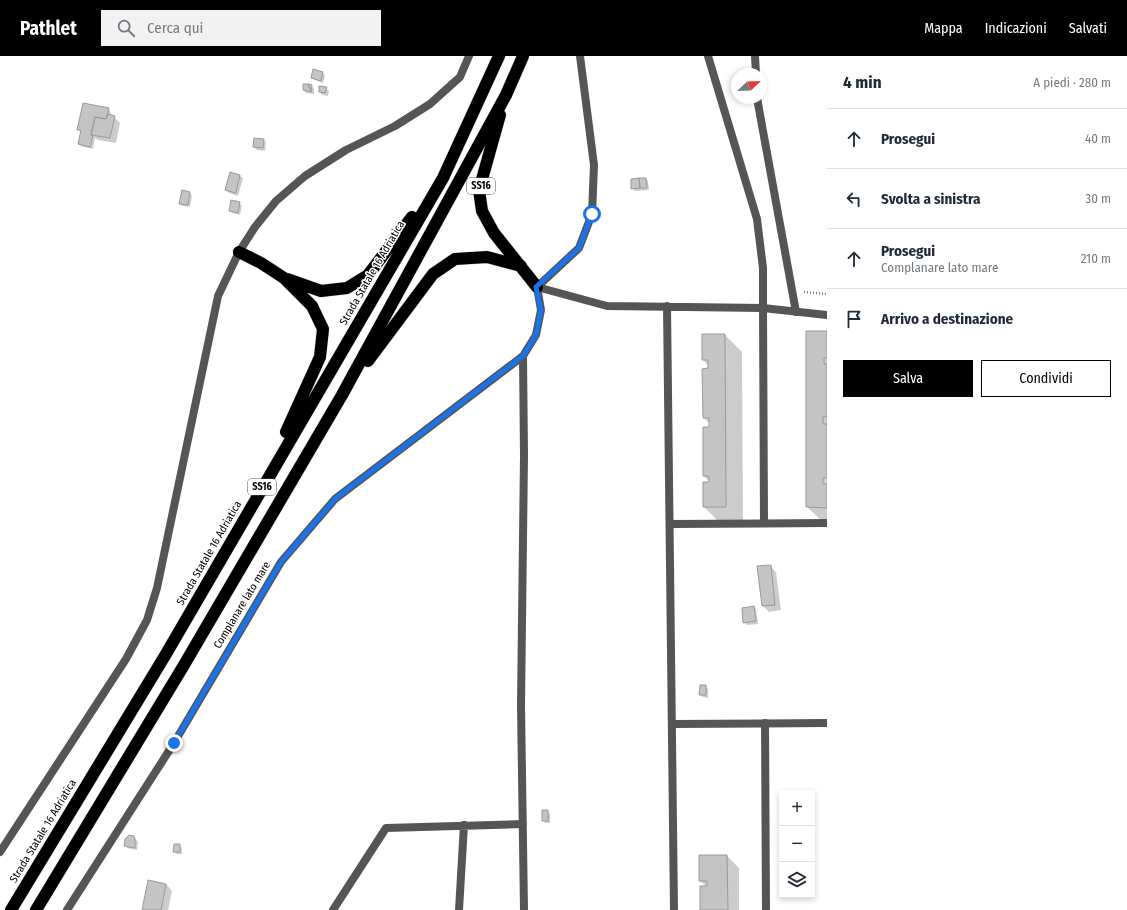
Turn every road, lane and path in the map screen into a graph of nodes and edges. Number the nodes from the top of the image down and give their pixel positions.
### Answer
1 (469, 56) edge
2 (499, 56) edge
3 (523, 56) edge
4 (580, 56) edge
5 (708, 56) edge
6 (755, 56) edge
7 (756, 68) edge
8 (506, 95) junction
9 (758, 104) edge
10 (443, 178) junction
11 (239, 252) junction
12 (521, 266) junction
13 (284, 278) junction
14 (536, 287) junction
15 (791, 290) junction
16 (827, 294) edge
17 (667, 306) junction
18 (763, 308) junction
19 (796, 312) junction
20 (827, 315) edge
21 (523, 356) junction
22 (342, 395) junction
23 (259, 492) junction
24 (764, 523) junction
25 (827, 523) edge
26 (670, 524) junction
27 (765, 723) junction
28 (827, 723) edge
29 (672, 724) junction
30 (522, 824) junction
31 (464, 825) junction
32 (0, 852) edge
33 (11, 910) edge
34 (36, 910) edge
35 (67, 910) edge
36 (333, 910) edge
37 (459, 910) edge
38 (524, 910) edge
39 (674, 910) edge
40 (766, 910) edge

1 - 11 street
2 - 10 highway, Strada Statale 16 Adriatica / SS16
3 - 8 highway, SS16
4 - 14 street
5 - 18 street
6 - 7 street
8 - 12 highway, SS16
8 - 22 highway, SS16
9 - 15 street
10 - 13 highway, SS16
10 - 23 highway, Strada Statale 16 Adriatica / SS16
11 - 13 highway, SS16
11 - 32 street
12 - 14 highway, SS16
12 - 22 highway, SS16
13 - 23 highway, SS16
14 - 17 street
14 - 21 street
15 - 16 path
15 - 19 street
17 - 18 street
17 - 26 street
18 - 19 street
18 - 24 street
19 - 20 street
21 - 30 street
21 - 35 street, Complanare lato mare
22 - 34 highway, SS16
23 - 33 highway, Strada Statale 16 Adriatica / SS16
24 - 25 street
24 - 26 street
26 - 29 street
27 - 28 street
27 - 29 street
27 - 40 street
29 - 39 street
30 - 31 street
30 - 38 street
31 - 36 street
31 - 37 street

